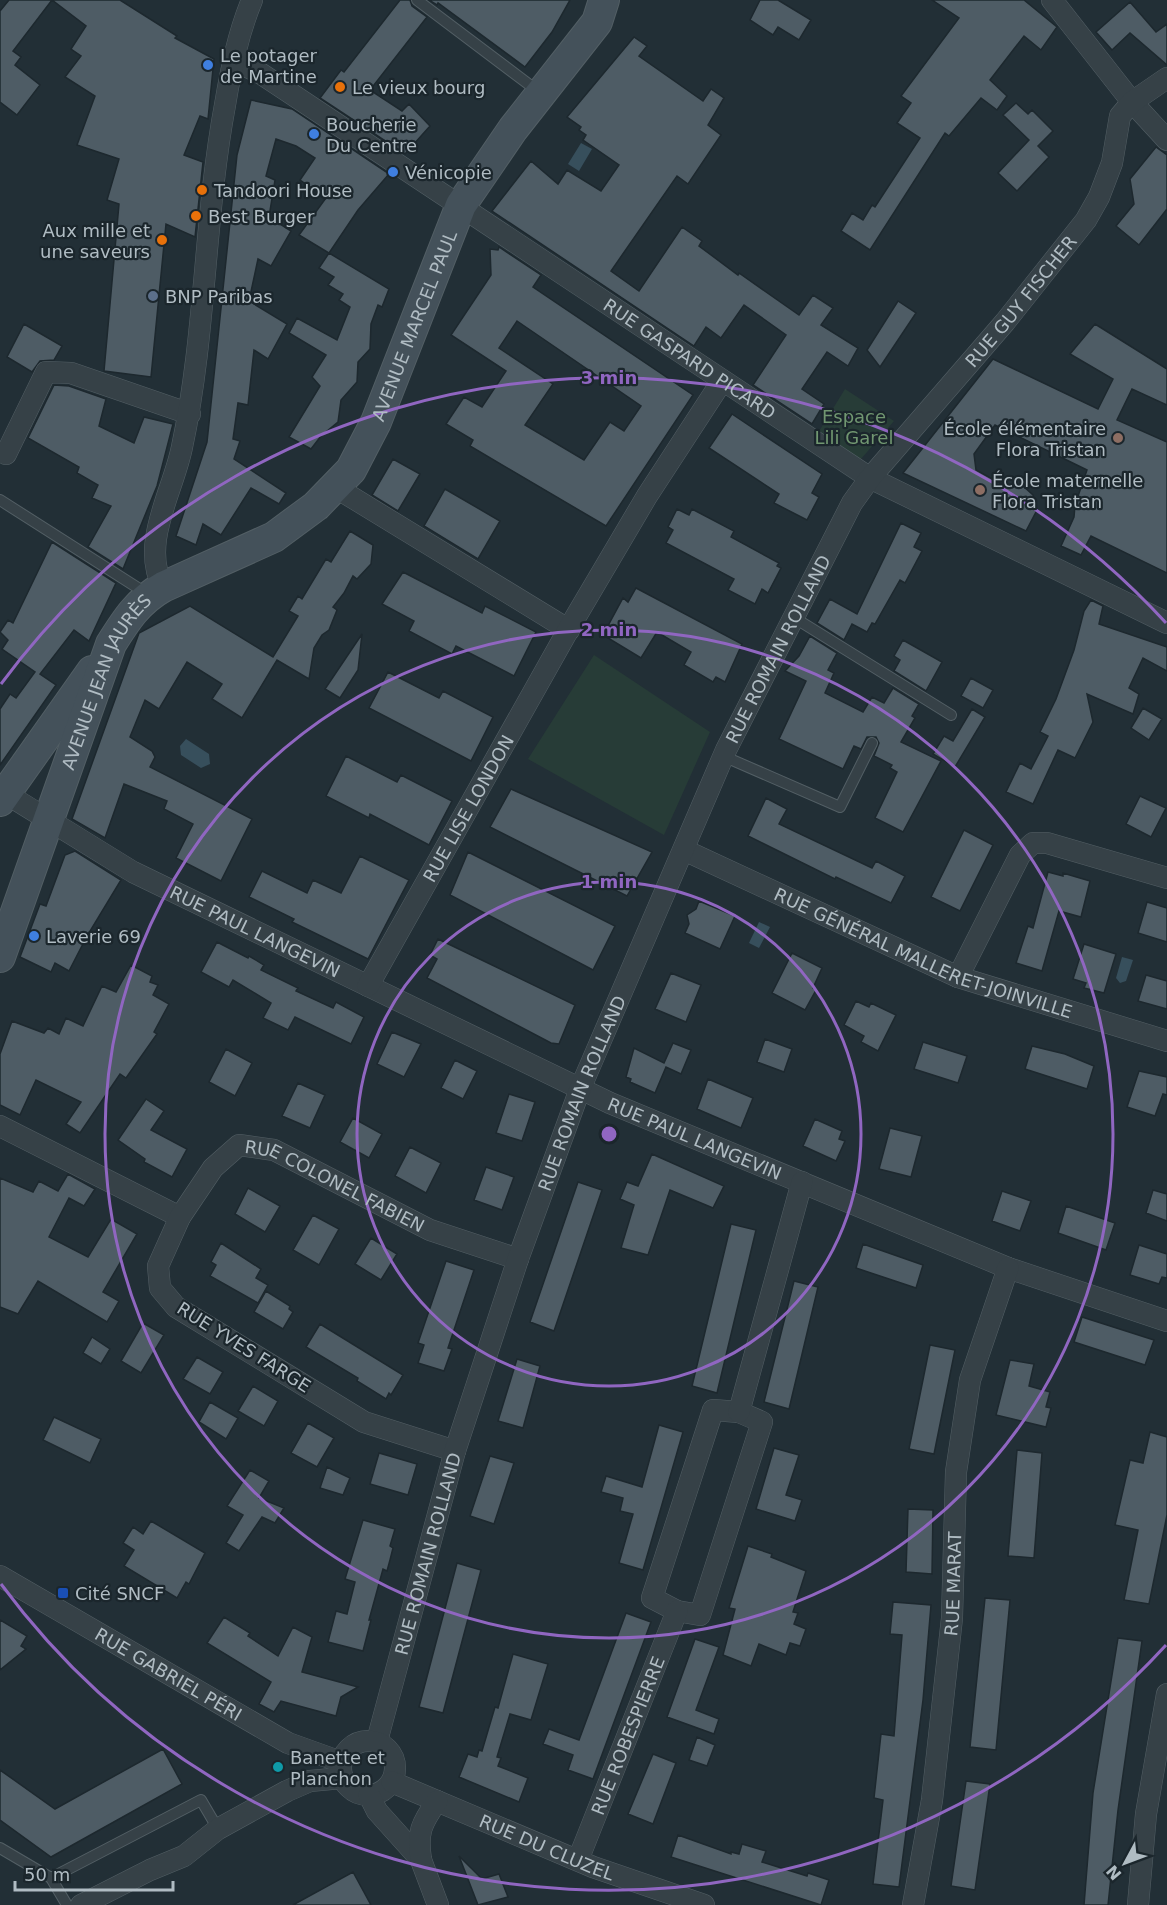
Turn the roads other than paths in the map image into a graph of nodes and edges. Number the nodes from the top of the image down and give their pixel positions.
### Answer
1 (252, 0) edge
2 (417, 0) edge
3 (604, 0) edge
4 (1052, 0) edge
5 (233, 60) junction
6 (1167, 78) edge
7 (542, 95) junction
8 (1132, 102) junction
9 (1167, 140) edge
10 (461, 205) junction
11 (722, 381) junction
12 (190, 414) junction
13 (6, 454) dead end
14 (870, 478) junction
15 (335, 487) junction
16 (0, 500) edge
17 (156, 591) junction
18 (793, 617) junction
19 (1167, 623) edge
20 (572, 624) junction
21 (111, 644) junction
22 (951, 715) dead end
23 (872, 743) dead end
24 (723, 756) junction
25 (2, 794) edge
26 (48, 821) junction
27 (684, 850) junction
28 (1167, 878) edge
29 (0, 957) edge
30 (958, 978) junction
31 (368, 986) junction
32 (1167, 1041) edge
33 (580, 1089) junction
34 (0, 1126) edge
35 (802, 1182) junction
36 (180, 1217) junction
37 (518, 1259) junction
38 (1008, 1268) junction
39 (1167, 1321) edge
40 (739, 1413) junction
41 (455, 1451) junction
42 (0, 1576) edge
43 (677, 1611) junction
44 (1167, 1694) edge
45 (377, 1741) junction
46 (297, 1746) junction
47 (342, 1770) junction
48 (392, 1782) junction
49 (296, 1787) junction
50 (369, 1795) junction
51 (436, 1801) junction
52 (218, 1829) junction
53 (0, 1848) edge
54 (421, 1860) junction
55 (578, 1860) junction
56 (51, 1878) junction
57 (67, 1905) edge
58 (81, 1905) edge
59 (438, 1905) edge
60 (704, 1905) edge
61 (913, 1905) edge
62 (1138, 1905) edge

1 - 5 street, AVENUE JEAN JAURÈS
2 - 7 lane
3 - 7 main road, AVENUE MARCEL PAUL
4 - 8 street
5 - 10 street, RUE GASPARD PICARD
5 - 12 street, AVENUE JEAN JAURÈS
6 - 8 street
7 - 10 main road, AVENUE MARCEL PAUL
8 - 9 street
8 - 14 street, RUE GUY FISCHER
10 - 11 street, RUE GASPARD PICARD
10 - 15 main road, AVENUE MARCEL PAUL
11 - 14 street, RUE GASPARD PICARD
11 - 20 street, RUE LISE LONDON
12 - 13 street
12 - 17 street, AVENUE JEAN JAURÈS
14 - 18 street, RUE ROMAIN ROLLAND
14 - 19 street, RUE GASPARD PICARD
15 - 17 main road, AVENUE MARCEL PAUL
15 - 20 street
16 - 17 lane
17 - 21 main road, AVENUE JEAN JAURÈS
18 - 22 lane
18 - 24 street, RUE ROMAIN ROLLAND
20 - 31 street, RUE LISE LONDON
21 - 25 main road
21 - 26 main road, AVENUE JEAN JAURÈS
23 - 24 lane
24 - 27 street, RUE ROMAIN ROLLAND
25 - 26 street, RUE PAUL LANGEVIN
26 - 29 main road, AVENUE JEAN JAURÈS
26 - 31 street, RUE PAUL LANGEVIN
27 - 30 street, RUE GÉNÉRAL MALLERET-JOINVILLE
27 - 33 street, RUE ROMAIN ROLLAND
28 - 30 street
30 - 32 street, RUE GÉNÉRAL MALLERET-JOINVILLE
31 - 33 street, RUE PAUL LANGEVIN
33 - 35 street, RUE PAUL LANGEVIN
33 - 37 street, RUE ROMAIN ROLLAND
34 - 36 street
35 - 38 street, RUE PAUL LANGEVIN
35 - 40 street
36 - 37 street, RUE COLONEL FABIEN
36 - 41 street, RUE YVES FARGE
37 - 41 street, RUE ROMAIN ROLLAND
38 - 39 street, RUE PAUL LANGEVIN
38 - 61 street, RUE MARAT
40 - 43 street
40 - 43 street
41 - 45 street, RUE ROMAIN ROLLAND
42 - 46 street, RUE GABRIEL PÉRI
43 - 55 street, RUE ROBESPIERRE
44 - 62 street
45 - 47 street
45 - 48 street
46 - 47 street, RUE GABRIEL PÉRI
46 - 49 street
47 - 49 street
47 - 50 street
48 - 50 street
48 - 51 street, RUE DU CLUZEL
49 - 52 street
50 - 54 street
51 - 54 street
51 - 55 street, RUE DU CLUZEL
52 - 56 lane
52 - 58 street
53 - 56 lane
54 - 59 street
55 - 60 street, RUE DU CLUZEL
56 - 57 lane

